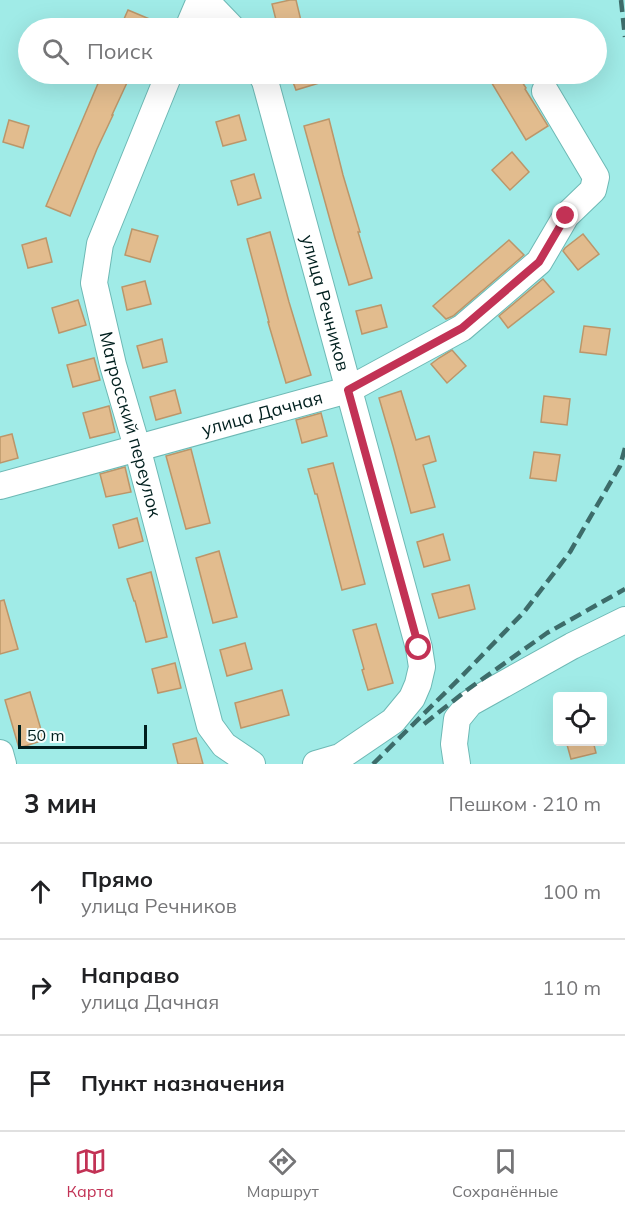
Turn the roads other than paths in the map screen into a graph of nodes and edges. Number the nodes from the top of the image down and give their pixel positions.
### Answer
1 (200, 0) edge
2 (205, 0) edge
3 (192, 18) edge
4 (222, 18) edge
5 (165, 84) edge
6 (266, 84) edge
7 (545, 91) dead end
8 (348, 390) junction
9 (136, 447) junction
10 (0, 486) edge
11 (625, 620) edge
12 (0, 753) edge
13 (456, 754) edge
14 (3, 764) edge
15 (252, 764) edge
16 (316, 764) edge

1 - 3 street
2 - 4 street
5 - 9 street, Матросский переулок
6 - 8 street, улица Речников
7 - 8 street, улица Дачная
8 - 9 street, улица Дачная
8 - 16 street, улица Речников
9 - 10 street, улица Дачная
9 - 15 street, Матросский переулок
11 - 13 street
12 - 14 street

